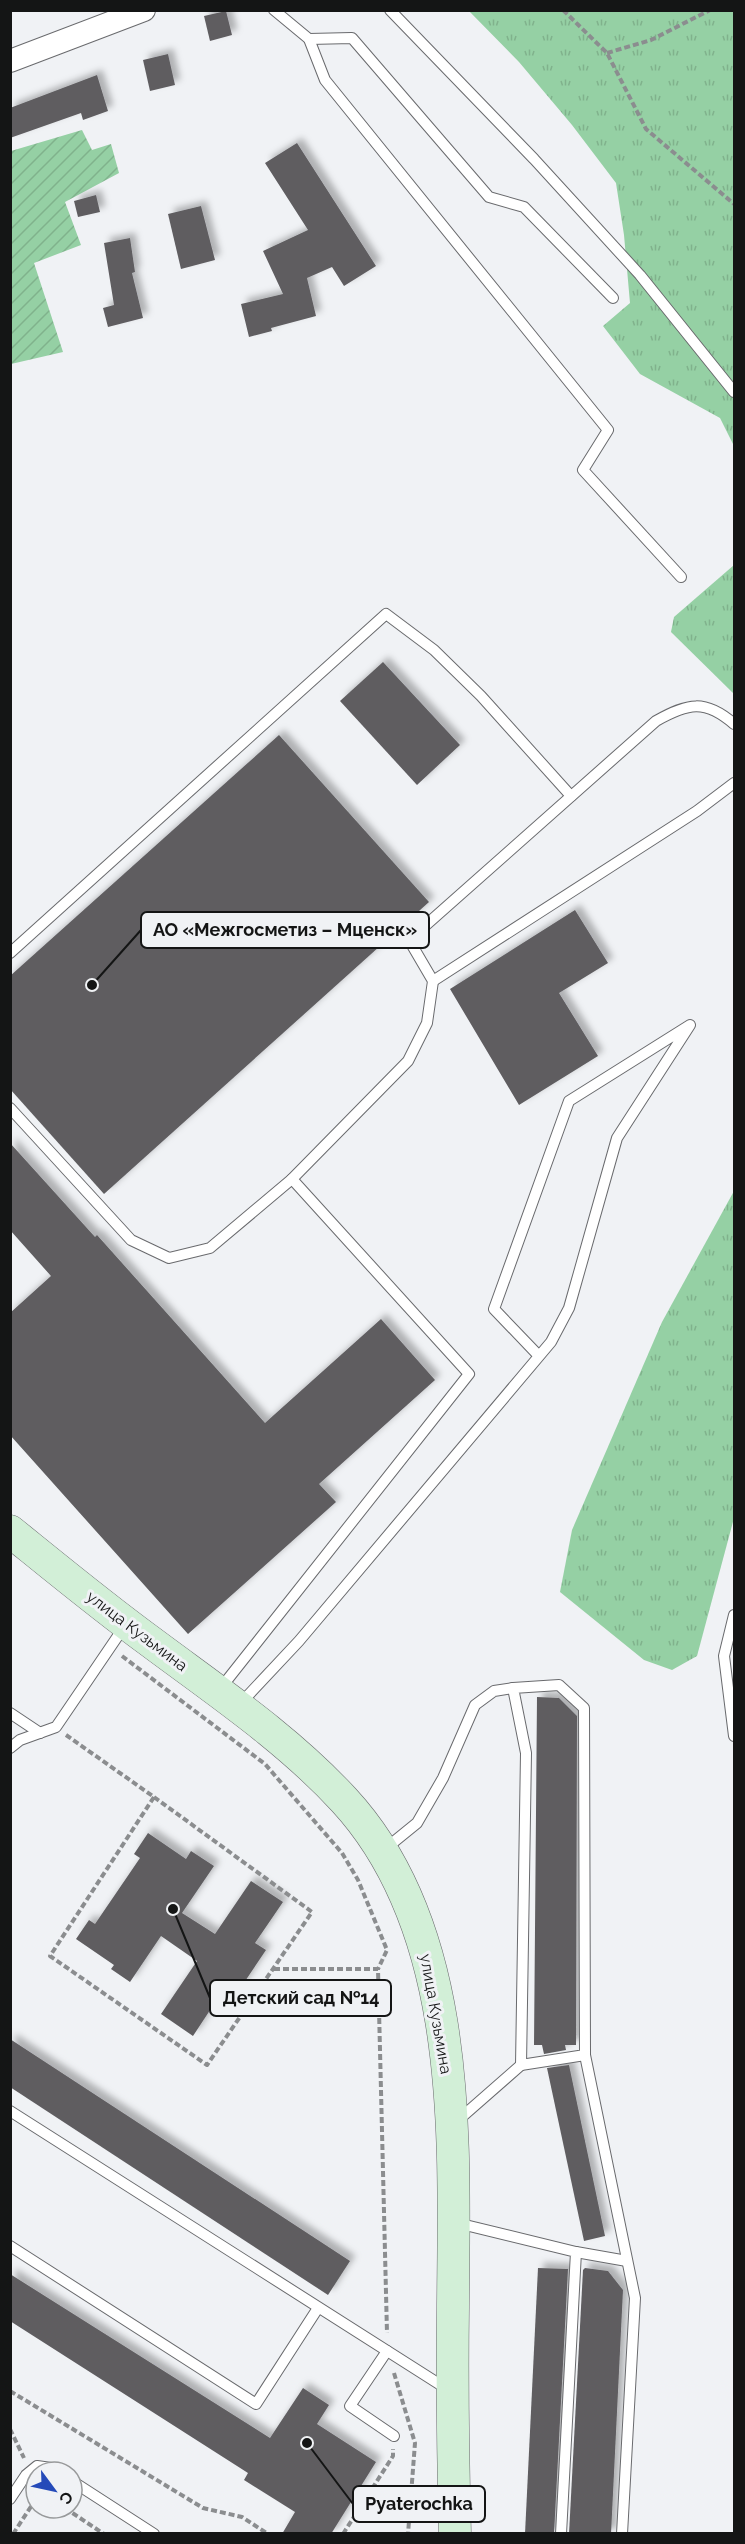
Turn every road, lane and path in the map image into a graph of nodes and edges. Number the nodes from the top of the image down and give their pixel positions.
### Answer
1 (144, 10) edge
2 (274, 10) edge
3 (390, 10) edge
4 (563, 10) edge
5 (710, 10) edge
6 (309, 39) junction
7 (608, 53) junction
8 (10, 61) edge
9 (735, 204) edge
10 (613, 298) dead end
11 (735, 392) edge
12 (681, 577) dead end
13 (735, 724) edge
14 (735, 783) edge
15 (571, 796) junction
16 (10, 953) edge
17 (433, 981) junction
18 (10, 1108) edge
19 (292, 1179) junction
20 (539, 1356) junction
21 (10, 1531) edge
22 (735, 1616) edge
23 (118, 1635) junction
24 (513, 1688) junction
25 (228, 1699) junction
26 (10, 1713) edge
27 (56, 1727) junction
28 (39, 1733) junction
29 (735, 1736) edge
30 (10, 1748) edge
31 (154, 1797) junction
32 (382, 1850) junction
33 (274, 1969) junction
34 (378, 1969) junction
35 (585, 2055) junction
36 (521, 2065) junction
37 (10, 2110) edge
38 (451, 2127) junction
39 (453, 2222) junction
40 (10, 2246) edge
41 (576, 2252) junction
42 (627, 2261) junction
43 (318, 2308) junction
44 (387, 2351) junction
45 (10, 2391) edge
46 (452, 2392) junction
47 (394, 2436) joint
48 (24, 2478) edge
49 (84, 2489) edge
50 (10, 2499) edge
51 (24, 2517) edge
52 (83, 2520) edge
53 (13, 2534) edge
54 (104, 2534) edge
55 (154, 2534) edge
56 (268, 2534) edge
57 (344, 2534) edge
58 (408, 2534) edge
59 (455, 2534) edge
60 (561, 2534) edge
61 (622, 2534) edge

1 - 8 street
2 - 6 lane
3 - 11 lane
4 - 7 path
5 - 7 path
6 - 10 lane
6 - 12 lane
7 - 9 path
13 - 15 lane
14 - 17 lane
15 - 16 lane
15 - 17 lane
17 - 19 lane
18 - 19 lane
19 - 25 lane
20 - 20 lane
20 - 25 lane
21 - 23 main road, улица Кузьмина
22 - 29 lane
23 - 25 main road, улица Кузьмина
23 - 27 lane
23 - 34 path
24 - 32 lane
24 - 35 lane
24 - 36 lane
25 - 32 main road, улица Кузьмина
26 - 28 lane
27 - 28 lane
27 - 31 path
28 - 30 lane
31 - 33 path
31 - 33 path
32 - 38 main road, улица Кузьмина
33 - 34 path
34 - 44 path
35 - 36 lane
35 - 42 lane
36 - 38 lane
37 - 43 lane
38 - 39 main road, улица Кузьмина
39 - 41 lane
39 - 46 main road, улица Кузьмина
40 - 43 lane
41 - 42 lane
41 - 60 lane
42 - 61 lane
43 - 44 lane
44 - 46 lane
44 - 47 lane
44 - 58 path
45 - 56 path
46 - 59 main road, улица Кузьмина
47 - 57 path
48 - 50 lane
49 - 55 lane
51 - 53 path
52 - 54 path

